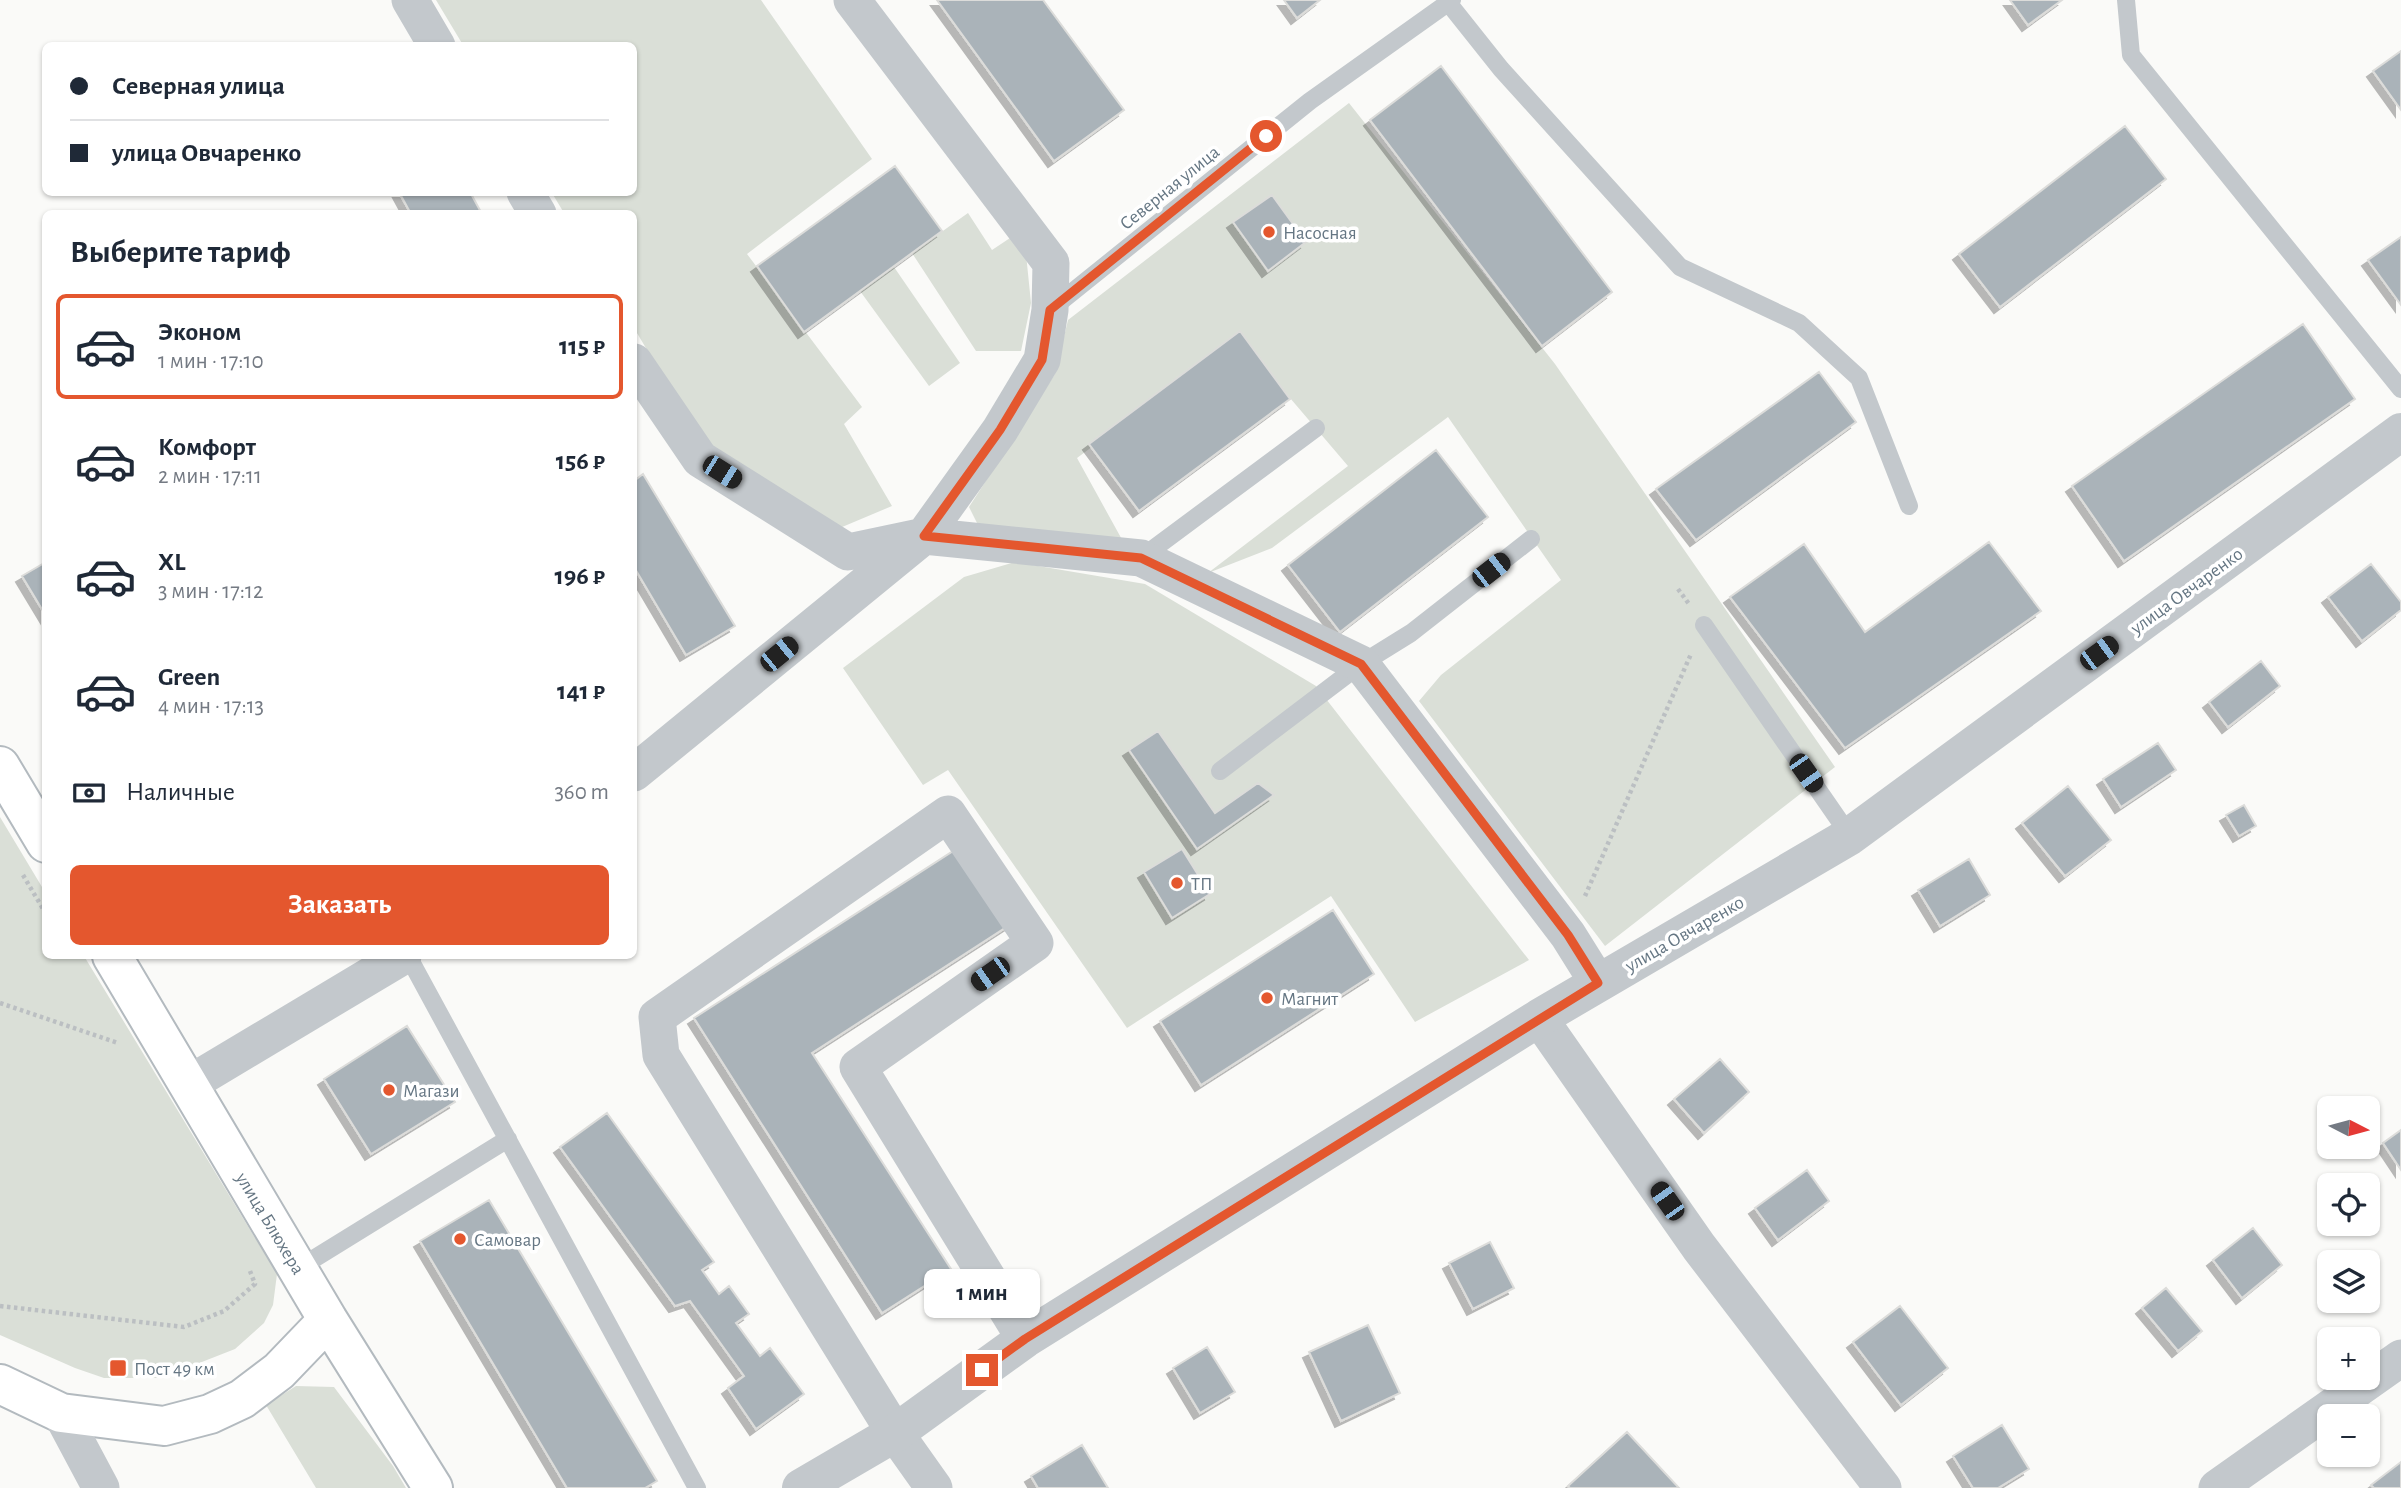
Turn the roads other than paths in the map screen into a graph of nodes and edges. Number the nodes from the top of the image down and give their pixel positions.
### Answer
1 (410, 0) edge
2 (852, 0) edge
3 (2126, 0) edge
4 (1449, 1) edge
5 (435, 42) edge
6 (1050, 310) junction
7 (637, 366) edge
8 (2401, 389) edge
9 (1316, 428) dead end
10 (2401, 432) edge
11 (1909, 506) dead end
12 (924, 536) junction
13 (1531, 538) dead end
14 (1141, 558) junction
15 (1704, 625) road end
16 (1361, 664) junction
17 (0, 766) edge
18 (637, 771) edge
19 (1220, 771) dead end
20 (42, 836) edge
21 (1850, 836) junction
22 (114, 959) edge
23 (401, 959) edge
24 (408, 959) edge
25 (1598, 983) junction
26 (1539, 1018) junction
27 (189, 1084) junction
28 (508, 1139) junction
29 (299, 1268) junction
30 (328, 1320) junction
31 (1025, 1339) junction
32 (2401, 1358) edge
33 (0, 1384) edge
34 (61, 1413) junction
35 (895, 1433) junction
36 (101, 1488) edge
37 (433, 1488) edge
38 (697, 1488) edge
39 (801, 1488) edge
40 (934, 1488) edge
41 (1883, 1488) edge
42 (2217, 1488) edge

1 - 5 street
2 - 6 street
3 - 8 lane
4 - 6 lane, Северная улица
4 - 11 lane
6 - 12 street
7 - 12 street
9 - 14 lane
10 - 21 street, улица Овчаренко
12 - 14 street
12 - 18 street
13 - 16 lane
14 - 16 street
15 - 21 lane
16 - 19 lane
16 - 25 street
17 - 20 main road
21 - 25 street, улица Овчаренко
22 - 27 main road, улица Блюхера
23 - 27 street
24 - 28 lane
25 - 26 street, улица Овчаренко
26 - 31 street, улица Овчаренко
26 - 41 street
27 - 29 main road, улица Блюхера
28 - 29 lane
28 - 38 lane
29 - 30 main road, улица Блюхера
30 - 34 main road
30 - 37 main road, улица Блюхера
31 - 35 street, улица Овчаренко
31 - 35 street
32 - 42 street
33 - 34 main road
34 - 36 street
35 - 39 street, улица Овчаренко
35 - 40 street

